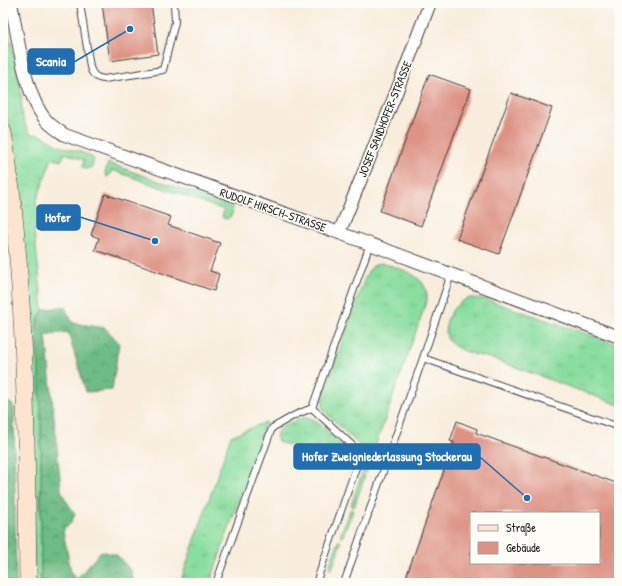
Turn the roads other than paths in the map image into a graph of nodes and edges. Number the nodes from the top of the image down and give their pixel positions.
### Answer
1 (11, 3) edge
2 (80, 3) edge
3 (174, 3) edge
4 (430, 3) edge
5 (3, 132) edge
6 (339, 233) junction
7 (370, 244) junction
8 (450, 274) junction
9 (619, 337) edge
10 (423, 358) junction
11 (312, 408) junction
12 (619, 428) edge
13 (28, 583) edge
14 (216, 583) edge
15 (316, 583) edge
16 (344, 583) edge

1 - 6 street, RUDOLF HIRSCH-STRASSE
2 - 3 lane
4 - 6 street, JOSEF SANDHOFER-STRASSE
5 - 13 main road
6 - 7 street, RUDOLF HIRSCH-STRASSE
7 - 8 street, RUDOLF HIRSCH-STRASSE
7 - 11 lane
8 - 9 street, RUDOLF HIRSCH-STRASSE
8 - 10 lane
10 - 12 lane
10 - 16 lane
11 - 14 lane
11 - 15 lane

